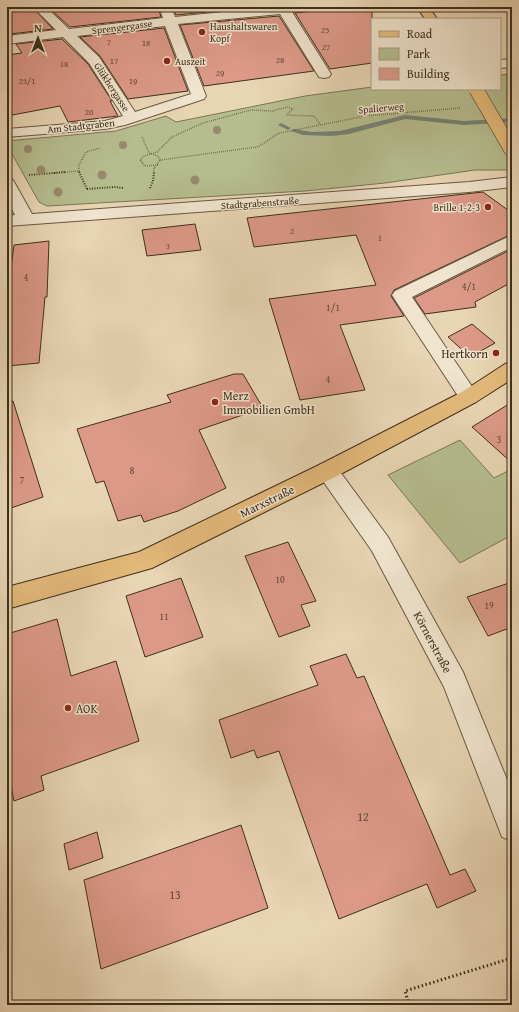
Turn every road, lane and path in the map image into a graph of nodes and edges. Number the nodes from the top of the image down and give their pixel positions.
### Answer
1 (39, 7) edge
2 (164, 7) edge
3 (308, 7) edge
4 (423, 7) edge
5 (283, 9) edge
6 (430, 18) edge
7 (171, 21) junction
8 (66, 33) junction
9 (7, 40) edge
10 (512, 63) edge
11 (501, 64) edge
12 (324, 74) dead end
13 (477, 90) edge
14 (460, 108) dead end
15 (132, 118) junction
16 (320, 124) junction
17 (7, 133) edge
18 (148, 149) dead end
19 (95, 150) dead end
20 (512, 151) edge
21 (154, 154) junction
22 (160, 160) junction
23 (158, 165) junction
24 (23, 176) dead end
25 (512, 182) edge
26 (7, 183) edge
27 (146, 188) dead end
28 (87, 189) dead end
29 (128, 189) dead end
30 (28, 219) junction
31 (7, 221) edge
32 (512, 240) edge
33 (512, 369) edge
34 (469, 396) junction
35 (328, 471) junction
36 (7, 598) edge
37 (512, 827) edge
38 (512, 958) edge
39 (409, 1005) edge

1 - 8 street, Glükhergasse
2 - 7 street
3 - 5 street, Sprengergasse
4 - 6 main road
5 - 7 street, Sprengergasse
5 - 12 street
7 - 8 street, Sprengergasse
7 - 15 street, Am Stadtgraben
8 - 9 street, Sprengergasse
8 - 15 street, Glükhergasse
10 - 11 street
13 - 20 main road, bridge
14 - 16 path, Spalierweg
15 - 17 street, Am Stadtgraben
16 - 21 path
16 - 22 path, Spalierweg
18 - 21 path
19 - 24 path
21 - 22 path
21 - 23 path
22 - 23 path
23 - 27 path
25 - 30 street, Stadtgrabenstraße
26 - 30 street
28 - 29 path
30 - 31 street, Stadtgrabenstraße
32 - 34 street
33 - 34 main road, Marxstraße
34 - 35 main road, Marxstraße
35 - 36 main road, Marxstraße
35 - 37 street, Körnerstraße
38 - 39 path

